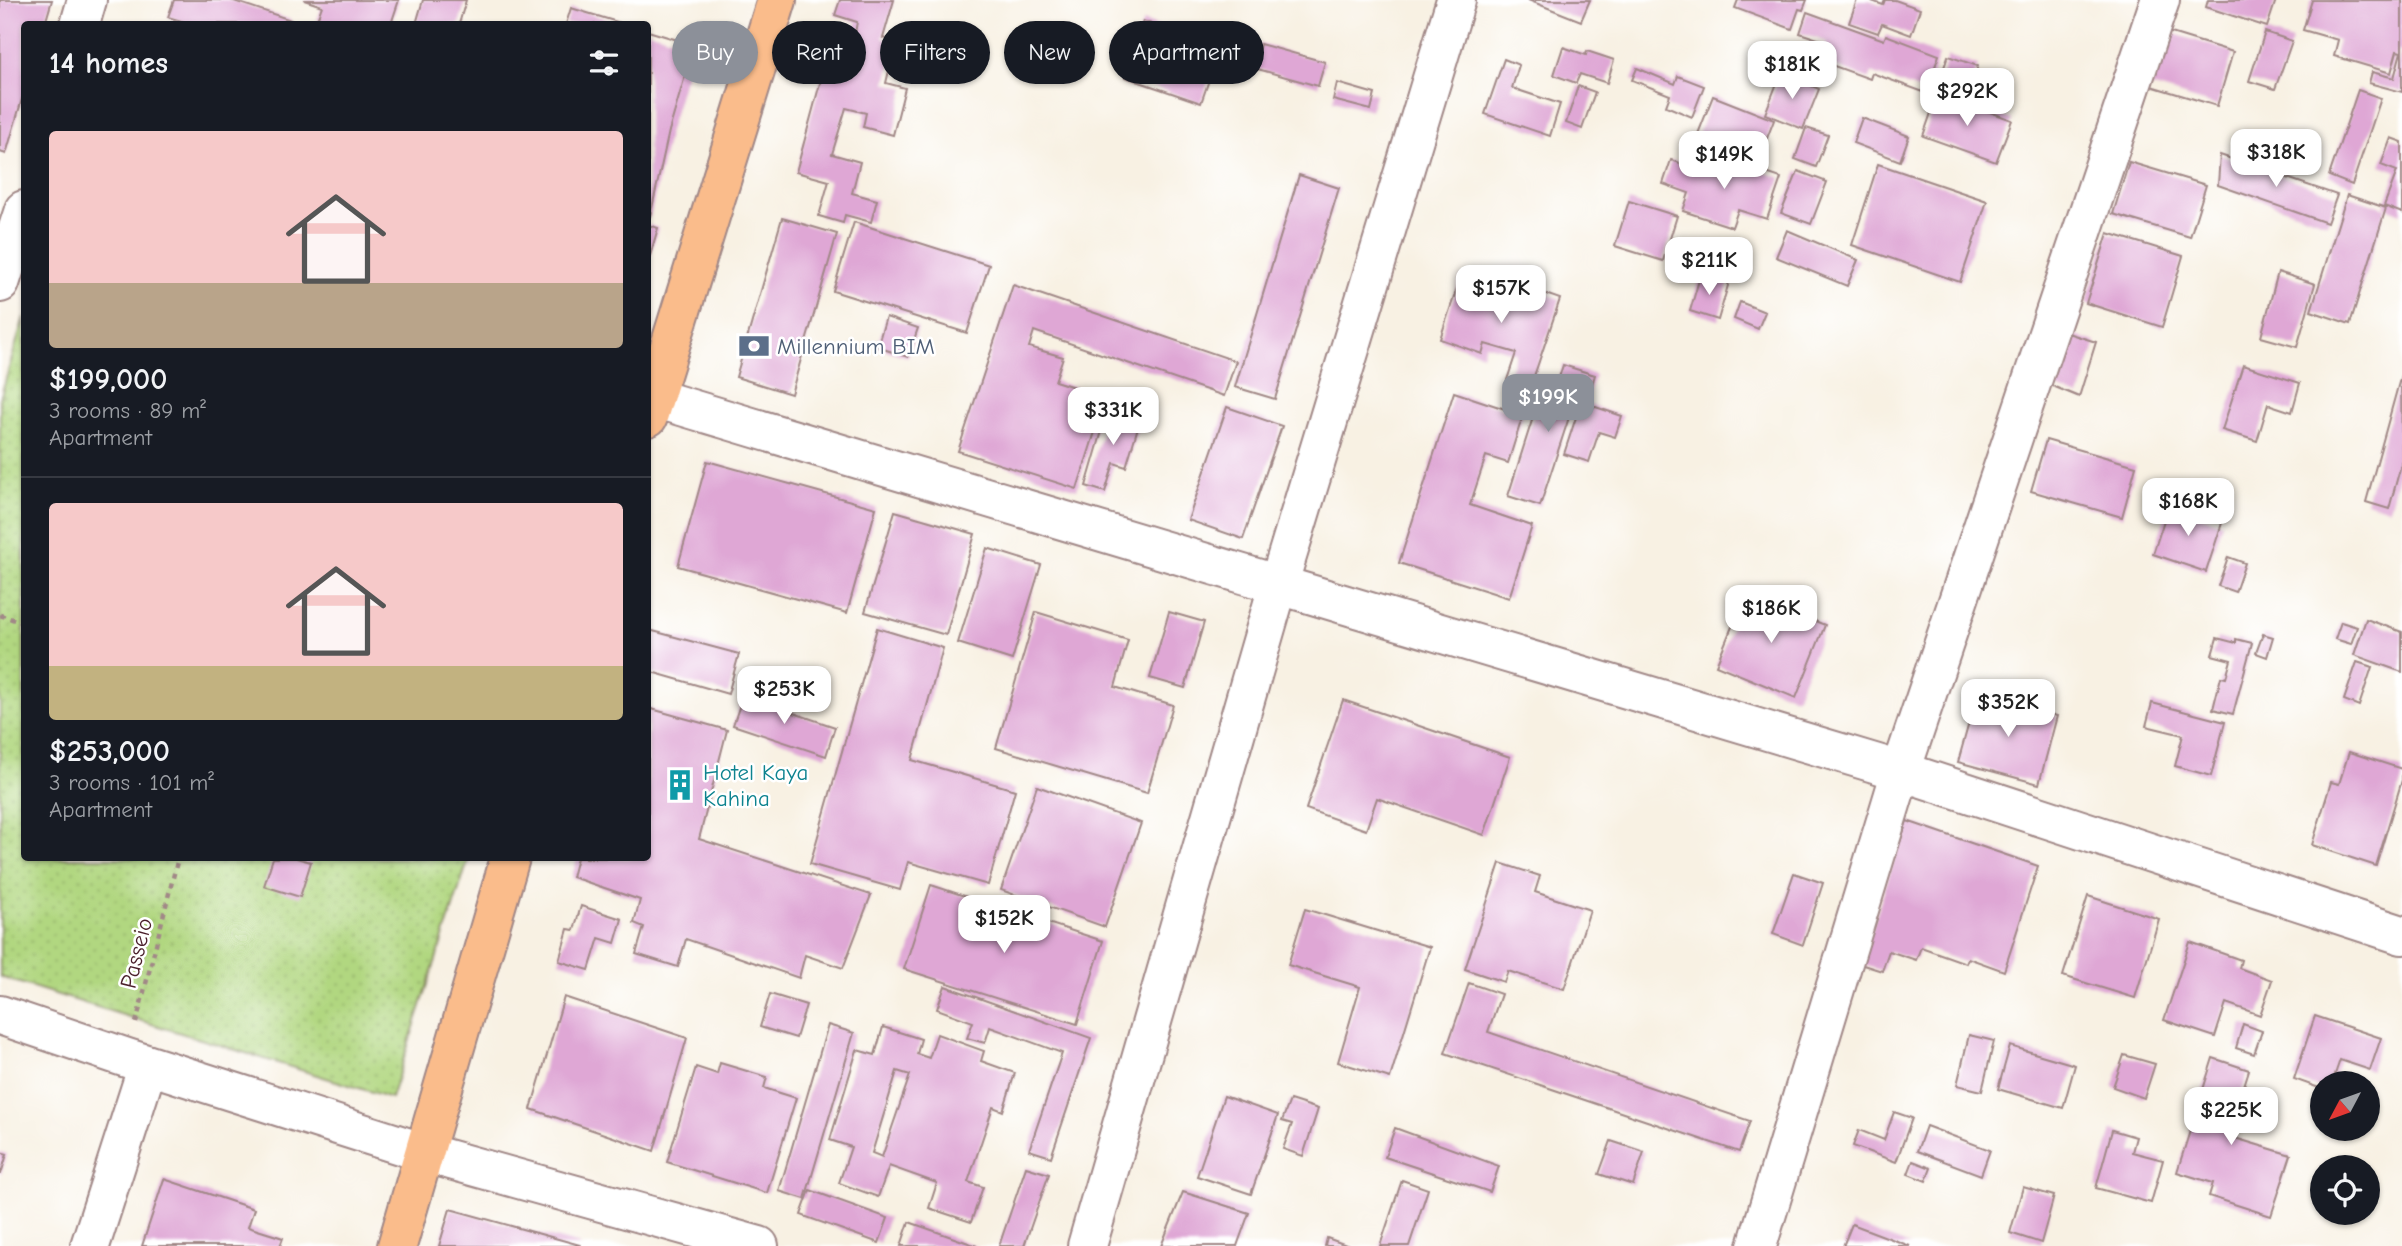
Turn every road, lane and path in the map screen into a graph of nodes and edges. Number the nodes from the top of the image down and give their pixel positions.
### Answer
1 (87, 0) edge
2 (777, 0) edge
3 (1456, 0) edge
4 (2160, 0) edge
5 (81, 21) edge
6 (21, 225) edge
7 (0, 283) edge
8 (651, 401) edge
9 (651, 404) edge
10 (1278, 586) junction
11 (0, 615) edge
12 (21, 621) edge
13 (1901, 771) junction
14 (177, 861) edge
15 (509, 861) edge
16 (2402, 936) edge
17 (0, 1015) edge
18 (137, 1061) junction
19 (422, 1152) junction
20 (90, 1246) edge
21 (397, 1246) edge
22 (759, 1246) edge
23 (1087, 1246) edge
24 (1757, 1246) edge

1 - 5 street
2 - 8 highway
3 - 10 street
4 - 13 street
6 - 7 street
9 - 10 street
10 - 13 street
10 - 23 street
11 - 12 path
13 - 16 street
13 - 24 street
14 - 18 path, Passeio
15 - 19 highway
17 - 18 street
18 - 19 street
18 - 20 street
19 - 21 highway
19 - 22 street

